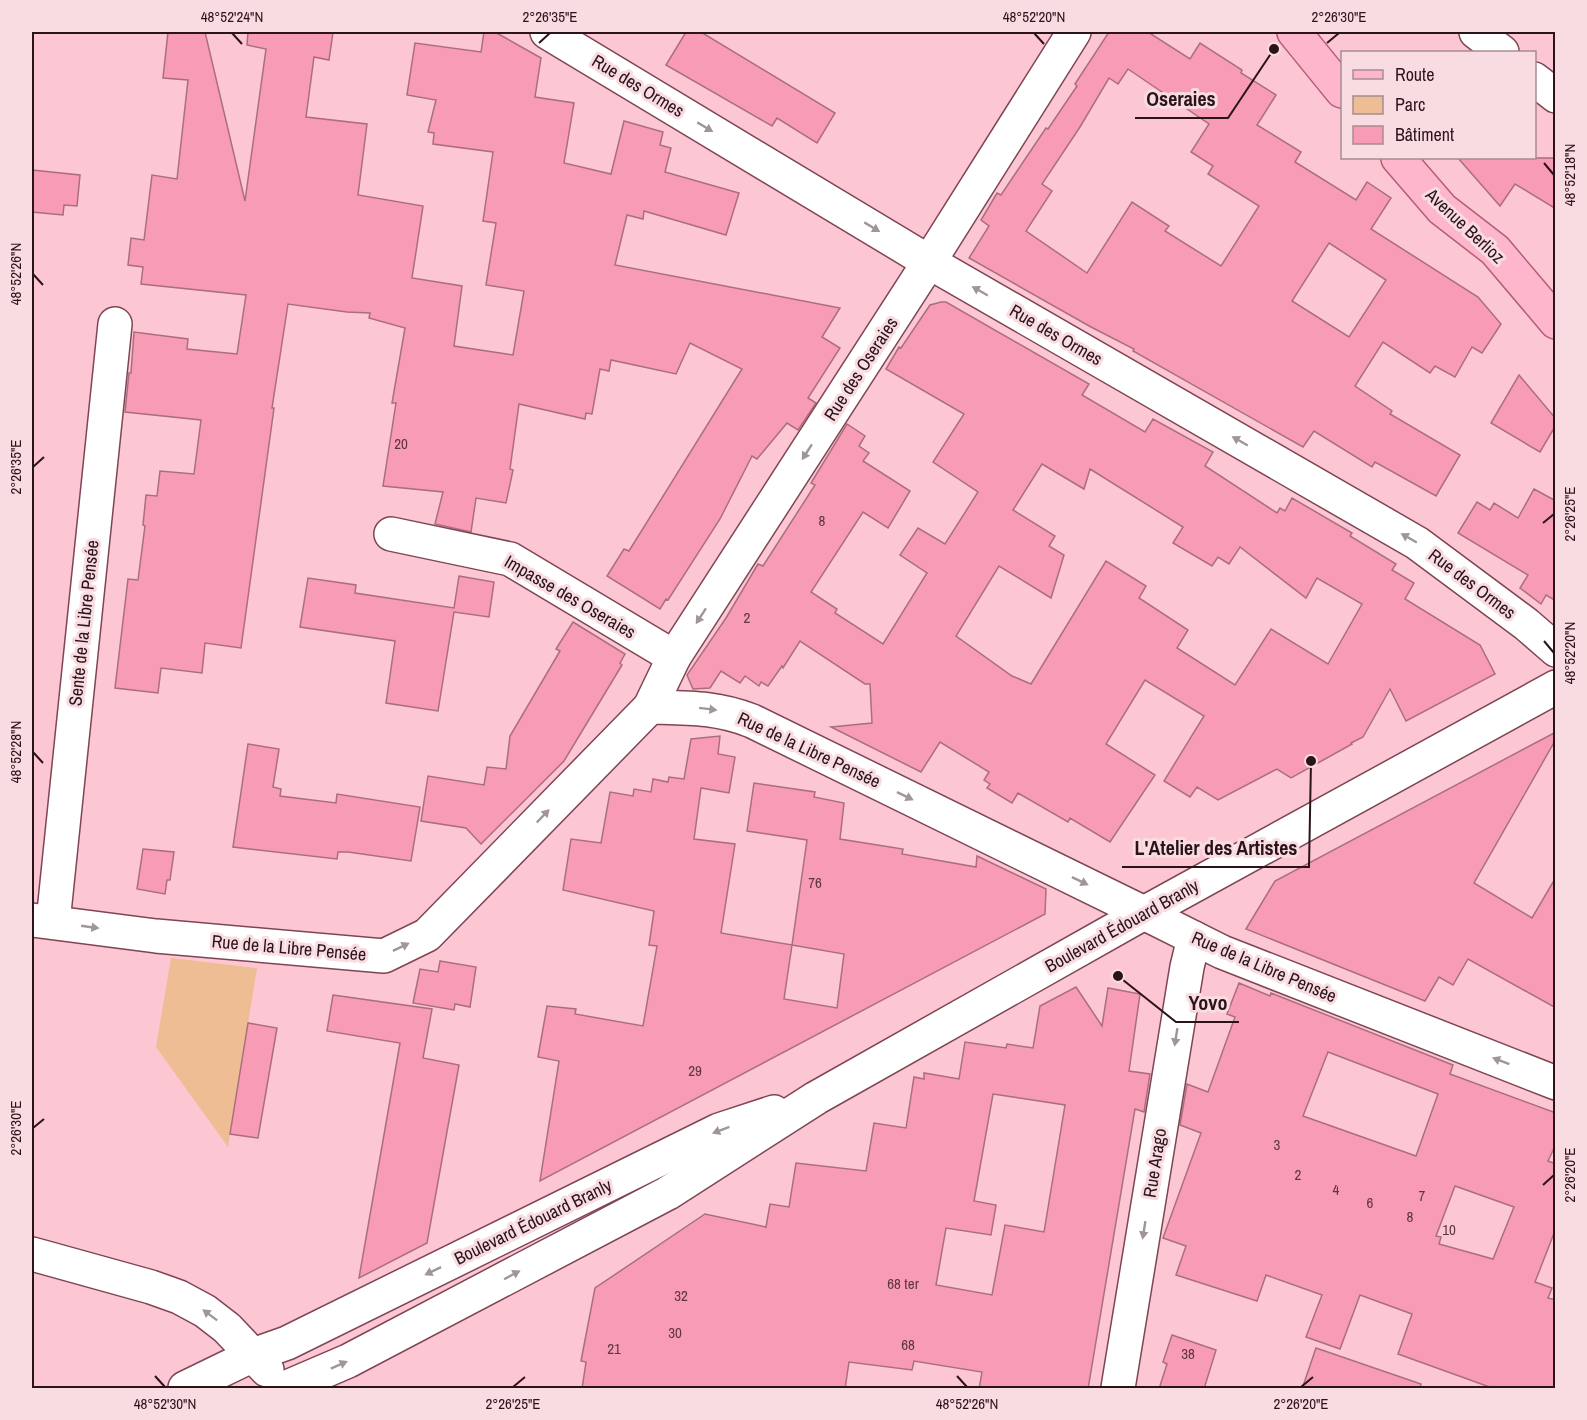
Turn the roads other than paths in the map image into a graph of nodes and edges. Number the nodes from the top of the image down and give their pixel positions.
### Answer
1 (547, 32) edge
2 (1074, 32) edge
3 (1294, 32) edge
4 (1476, 32) edge
5 (1501, 51) edge
6 (1536, 81) edge
7 (1341, 90) edge
8 (1556, 96) edge
9 (1399, 159) edge
10 (929, 262) junction
11 (1556, 322) edge
12 (115, 324) dead end
13 (391, 534) dead end
14 (1556, 650) edge
15 (674, 657) junction
16 (1556, 687) edge
17 (650, 707) junction
18 (1144, 913) junction
19 (42, 921) edge
20 (1194, 938) junction
21 (1556, 1083) edge
22 (816, 1098) junction
23 (32, 1254) edge
24 (253, 1355) junction
25 (185, 1389) edge
26 (285, 1389) edge
27 (1118, 1389) edge

1 -> 10 street, Rue des Ormes
2 - 10 street, Rue des Oseraies
3 - 7 main road
4 - 5 street
6 - 8 street
9 - 11 main road, Avenue Berlioz
14 -> 10 street, Rue des Ormes
10 -> 15 street, Rue des Oseraies
12 - 19 street, Sente de la Libre Pensée
13 - 15 street, Impasse des Oseraies
15 - 17 street, Rue des Oseraies
16 - 18 street, Boulevard Édouard Branly
17 -> 18 street, Rue de la Libre Pensée
19 -> 17 street, Rue de la Libre Pensée
18 - 20 street, Rue de la Libre Pensée
18 - 22 street, Boulevard Édouard Branly
21 -> 20 street, Rue de la Libre Pensée
20 -> 27 street, Rue Arago
22 -> 24 street, Boulevard Édouard Branly
26 -> 22 street, Boulevard Édouard Branly
24 -> 23 street
24 - 25 street, Boulevard Édouard Branly
24 - 26 street

